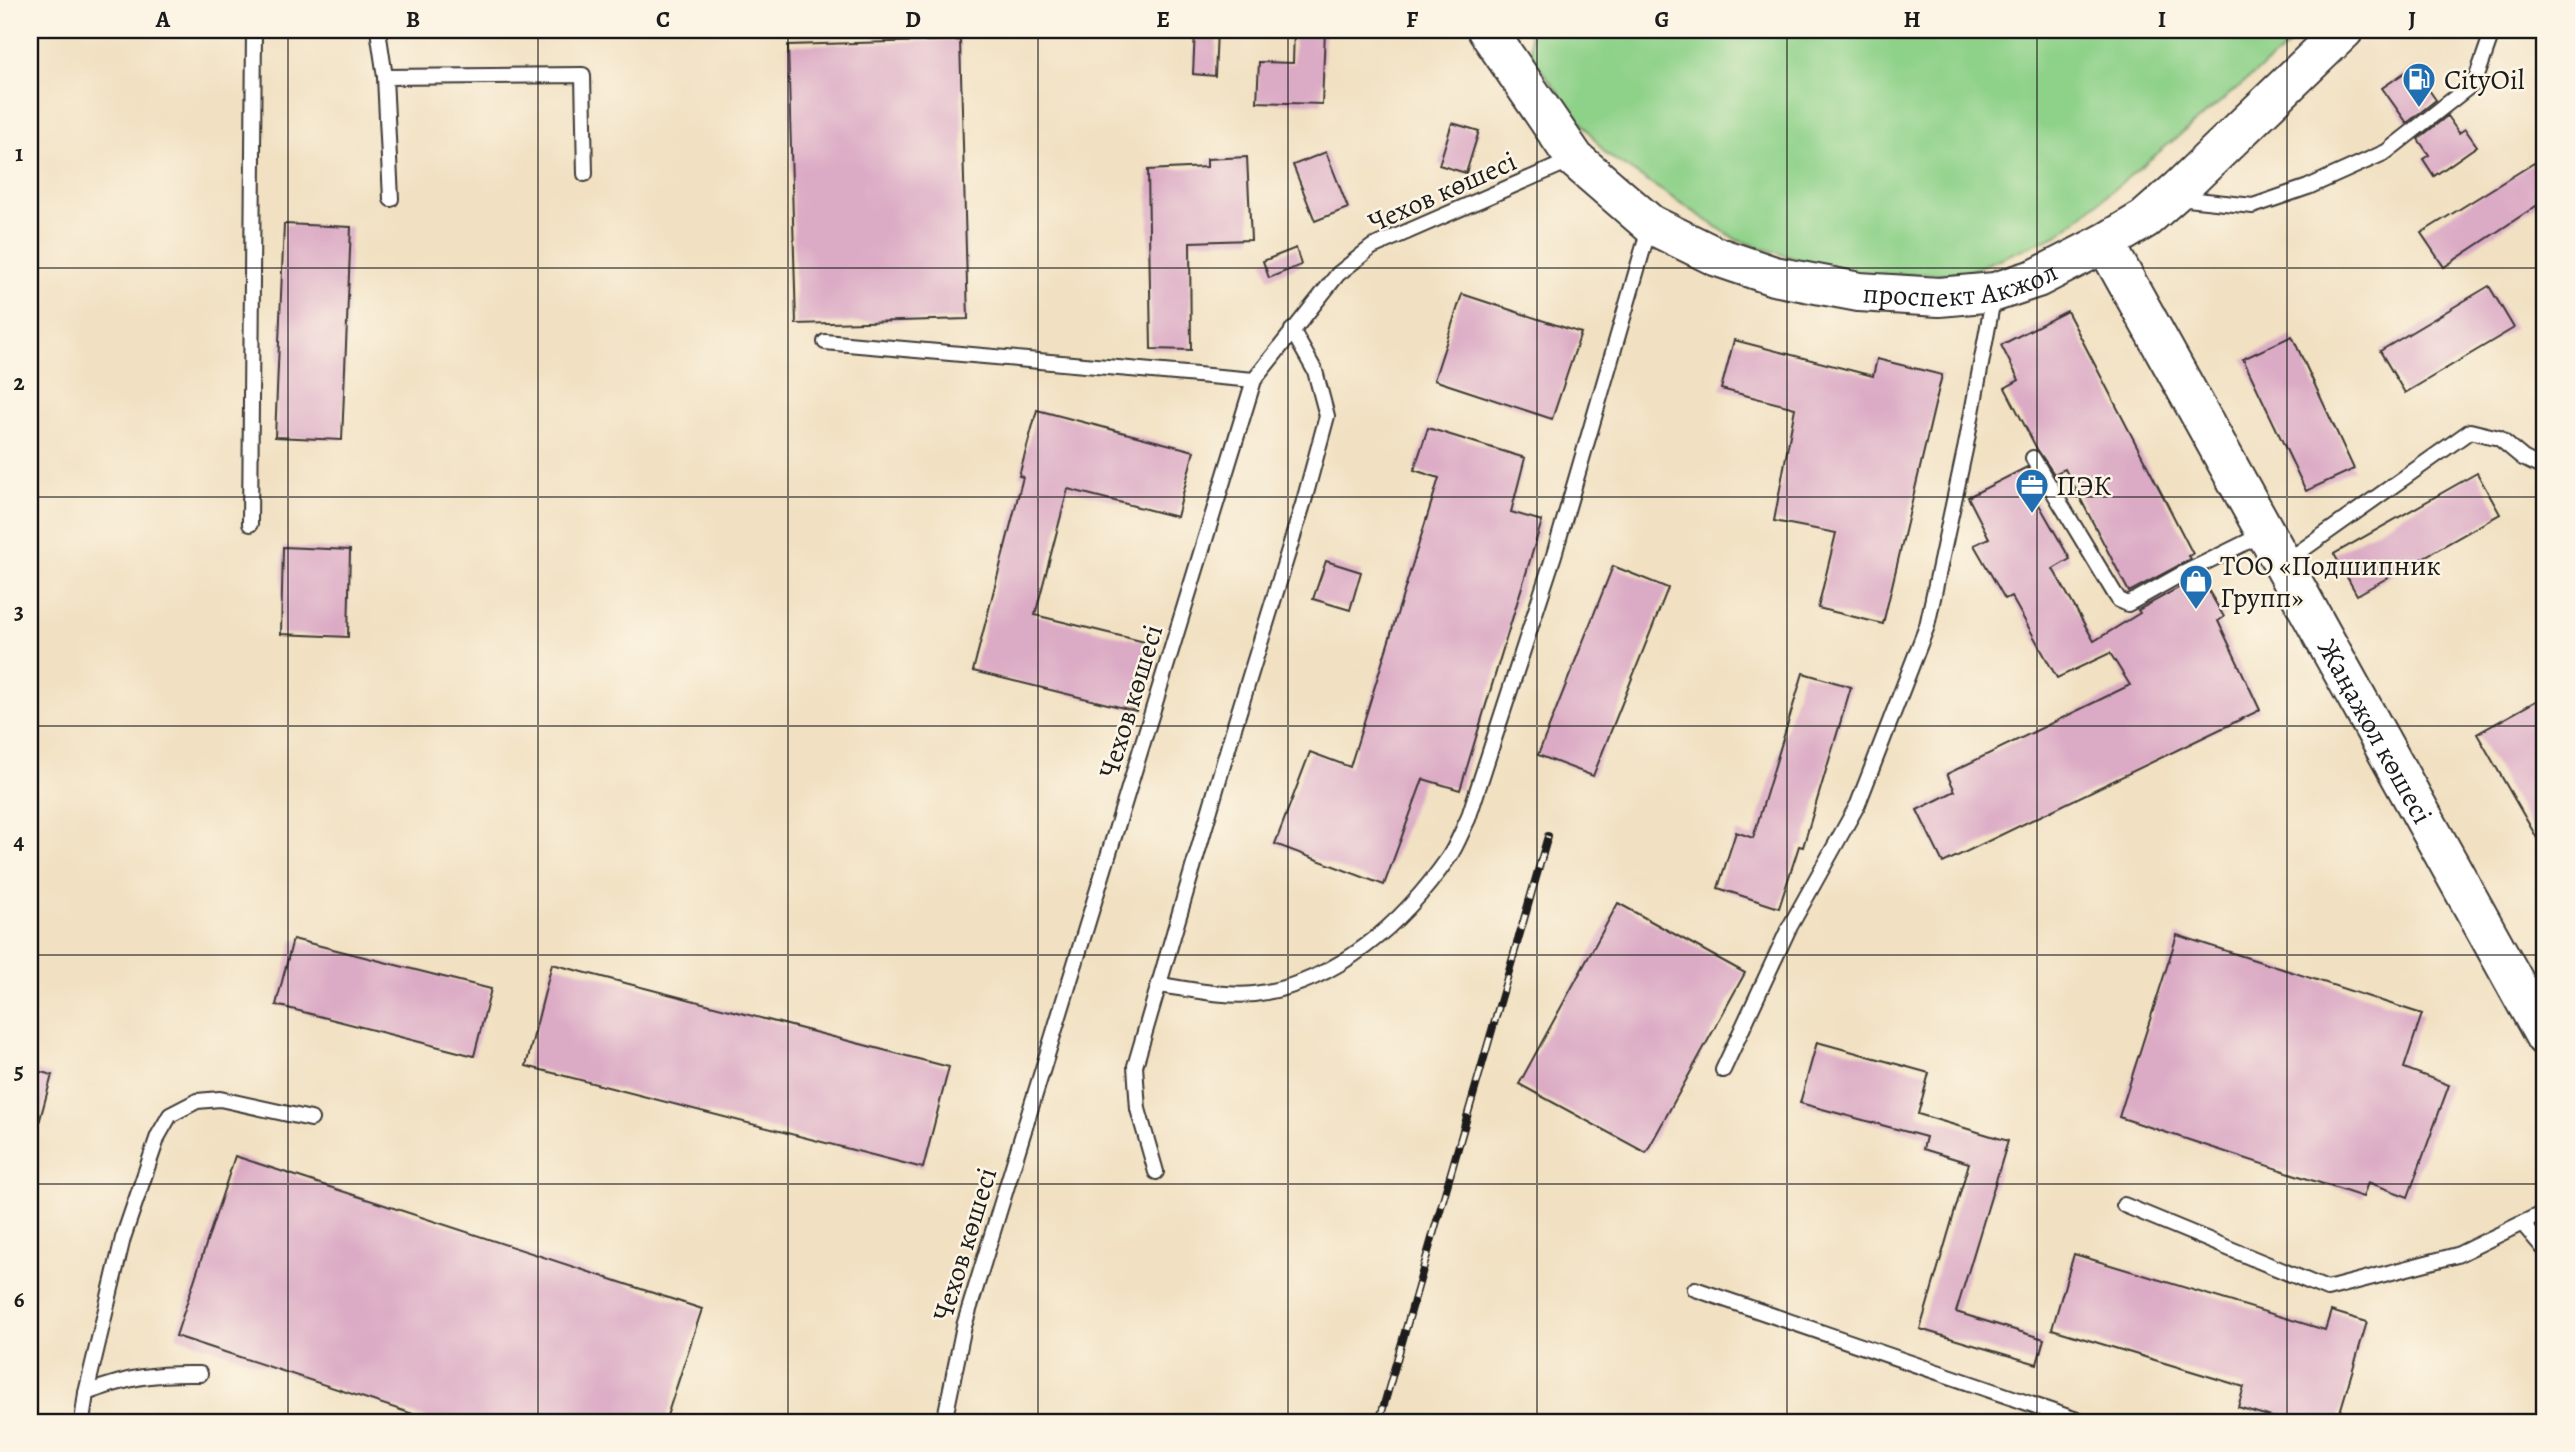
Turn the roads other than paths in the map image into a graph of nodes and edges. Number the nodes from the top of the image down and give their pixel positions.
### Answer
1 (254, 30) edge
2 (378, 30) edge
3 (1486, 30) edge
4 (1508, 30) edge
5 (2344, 30) edge
6 (2493, 30) edge
7 (385, 76) junction
8 (1544, 117) junction
9 (1575, 159) junction
10 (585, 174) dead end
11 (2170, 197) junction
12 (391, 199) dead end
13 (1650, 224) junction
14 (2105, 243) junction
15 (1995, 292) junction
16 (1292, 330) junction
17 (825, 342) dead end
18 (1254, 380) junction
19 (2033, 458) dead end
20 (2545, 469) edge
21 (250, 524) dead end
22 (2274, 549) junction
23 (1159, 985) junction
24 (2545, 1037) edge
25 (1723, 1070) dead end
26 (311, 1119) dead end
27 (1156, 1172) dead end
28 (2124, 1205) dead end
29 (2545, 1212) edge
30 (2522, 1223) junction
31 (2545, 1250) edge
32 (1695, 1289) dead end
33 (200, 1374) dead end
34 (86, 1393) junction
35 (82, 1422) edge
36 (944, 1422) edge
37 (2083, 1422) edge

1 - 21 lane
2 - 7 lane
3 - 8 main road, проспект Акжол
4 - 8 main road, проспект Акжол
5 - 11 main road, проспект Акжол
6 - 11 lane
7 - 10 lane
7 - 12 lane
8 - 9 main road, проспект Акжол
9 - 13 main road, проспект Акжол
9 - 16 lane, Чехов көшесі
11 - 14 main road, проспект Акжол
13 - 15 main road, проспект Акжол
13 - 23 lane
14 - 15 main road, проспект Акжол
14 - 22 main road, Жаңажол көшесі
15 - 25 lane
16 - 18 lane, Чехов көшесі
16 - 23 lane
17 - 18 lane
18 - 36 lane, Чехов көшесі
19 - 22 lane
20 - 22 lane
22 - 24 main road, Жаңажол көшесі
23 - 27 lane
26 - 34 lane
28 - 30 lane
29 - 30 lane
30 - 31 lane
32 - 37 lane
33 - 34 lane
34 - 35 lane

